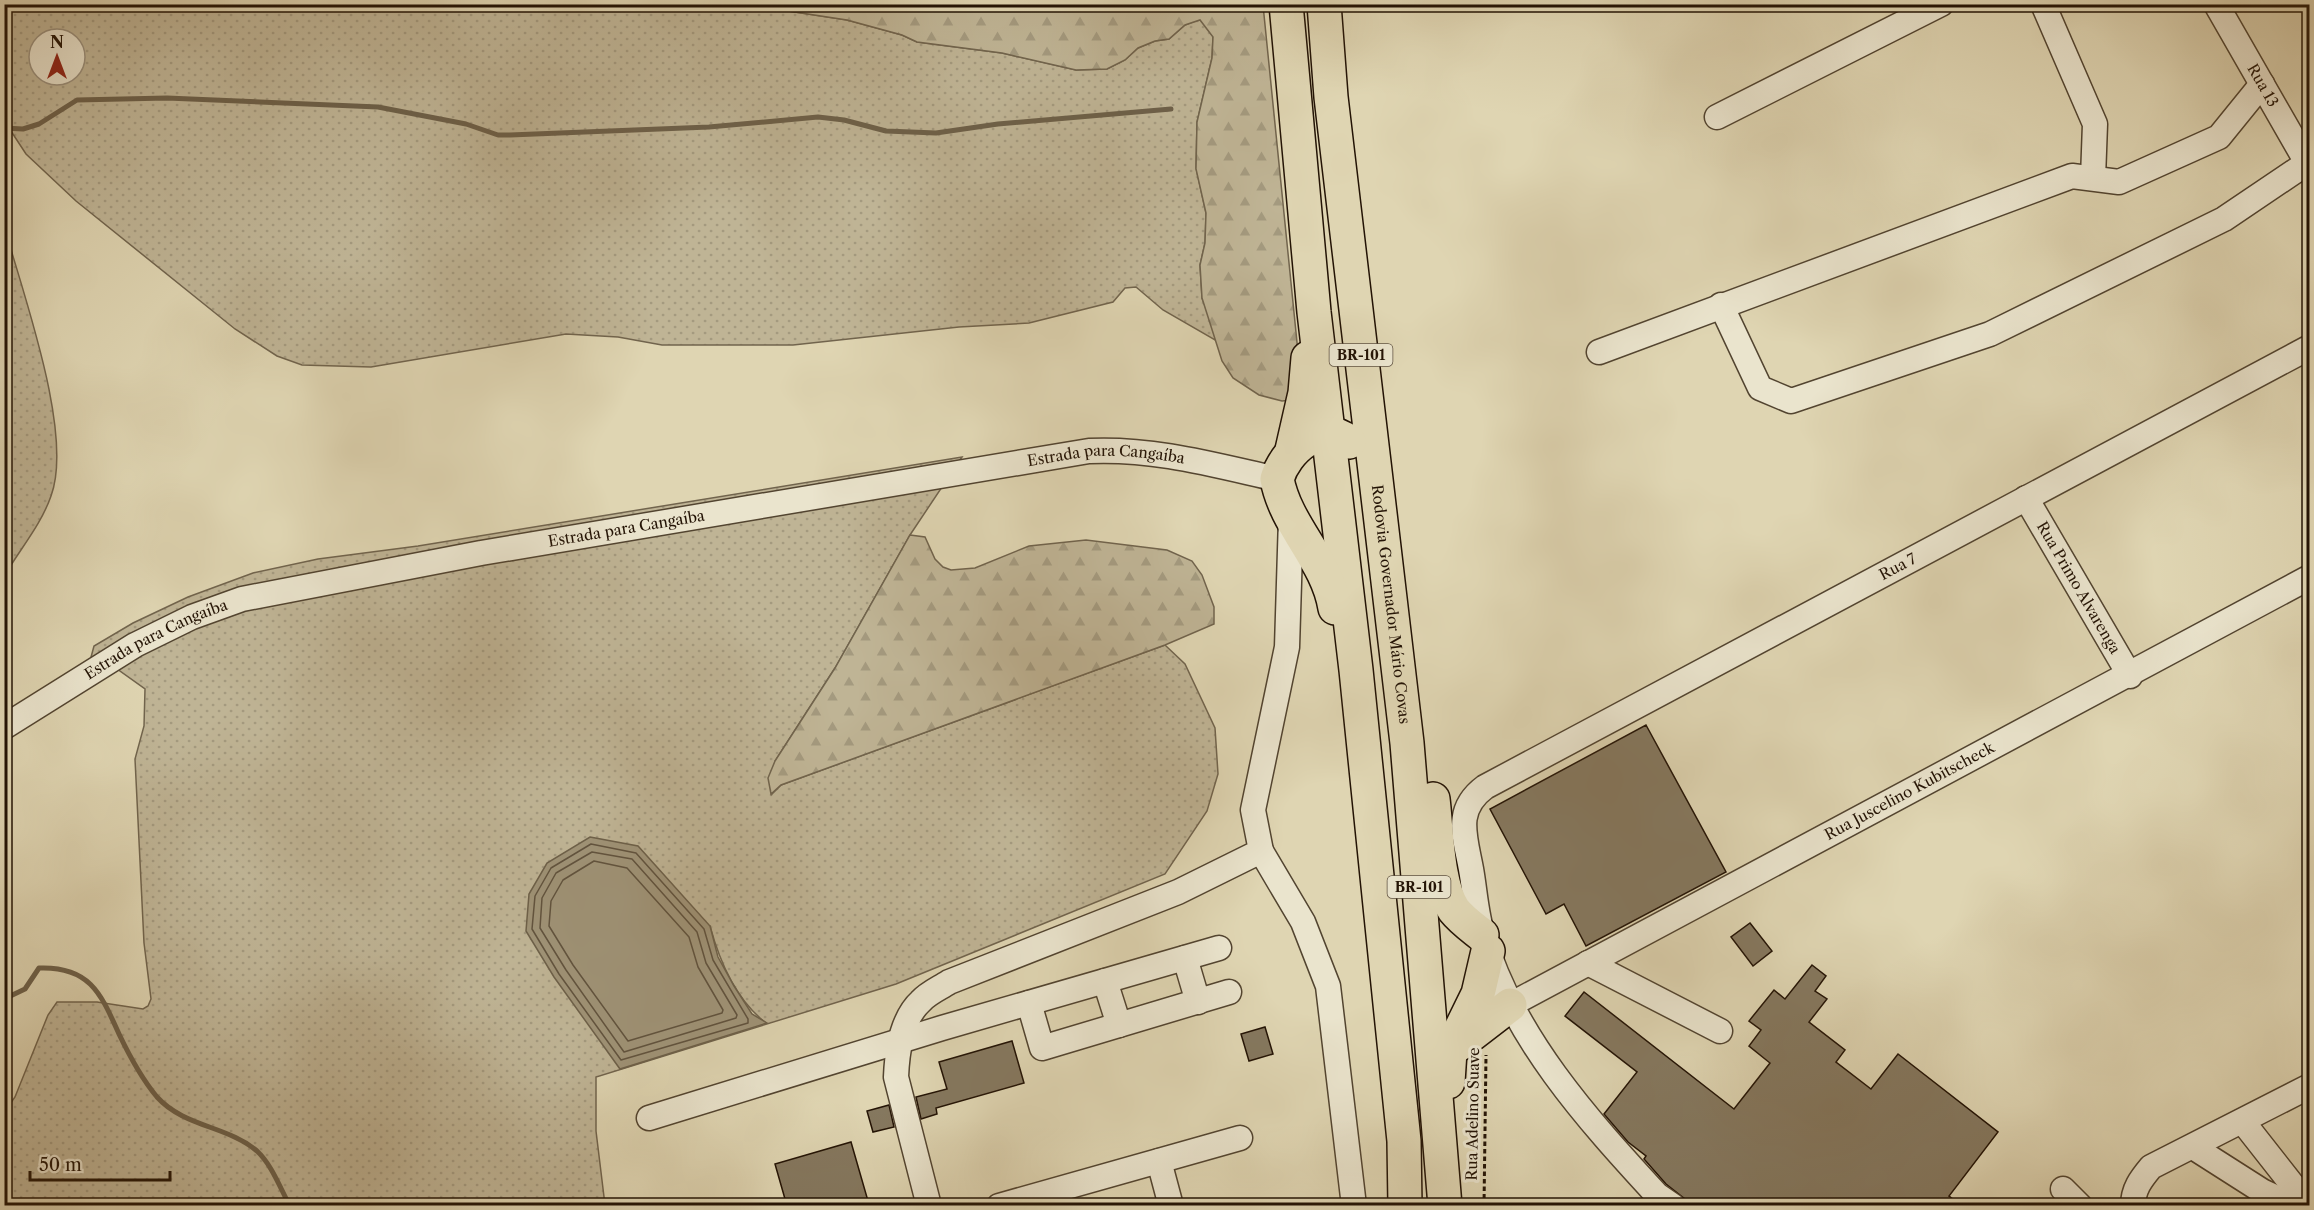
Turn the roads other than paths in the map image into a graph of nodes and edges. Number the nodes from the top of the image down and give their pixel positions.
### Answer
1 (1286, 4) edge
2 (1324, 4) edge
3 (1941, 4) edge
4 (2043, 4) edge
5 (2216, 4) edge
6 (2262, 84) junction
7 (1717, 117) dead end
8 (2308, 165) edge
9 (2093, 178) junction
10 (1721, 305) junction
11 (1314, 312) junction
12 (2310, 347) edge
13 (1599, 352) dead end
14 (1329, 434) junction
15 (1292, 450) junction
16 (1277, 479) junction
17 (2026, 498) junction
18 (1291, 518) junction
19 (1381, 526) junction
20 (2310, 577) edge
21 (1395, 650) junction
22 (2130, 676) junction
23 (4, 727) edge
24 (1261, 851) junction
25 (1485, 943) junction
26 (1219, 948) dead end
27 (1384, 951) junction
28 (1185, 958) junction
29 (1588, 963) junction
30 (1105, 981) junction
31 (1229, 993) dead end
32 (1197, 1002) junction
33 (1029, 1003) junction
34 (1498, 1014) junction
35 (1119, 1025) junction
36 (1720, 1031) dead end
37 (901, 1041) junction
38 (1449, 1051) junction
39 (2310, 1086) edge
40 (649, 1118) dead end
41 (2243, 1122) junction
42 (1439, 1127) junction
43 (1240, 1138) dead end
44 (2193, 1147) junction
45 (1159, 1161) junction
46 (929, 1206) edge
47 (999, 1206) edge
48 (1172, 1206) edge
49 (1354, 1206) edge
50 (1405, 1206) edge
51 (1445, 1206) edge
52 (1673, 1206) edge
53 (2133, 1206) edge
54 (2294, 1206) edge
55 (2309, 1206) edge

1 - 11 highway
2 - 19 highway, Rodovia Governador Mário Covas / BR-101
3 - 7 street
4 - 9 street
5 - 6 street, Rua 13
6 - 8 street, Rua 13
6 - 9 street
8 - 10 street
9 - 10 street
10 - 13 street
11 - 14 highway
11 - 15 highway
12 - 17 street, Rua 7
14 - 15 highway
14 - 21 highway
14 - 27 highway, BR-101
15 - 16 highway
16 - 18 highway
16 - 23 street, Estrada para Cangaíba
17 - 22 street, Rua Primo Alvarenga
17 - 25 street, Rua 7
18 - 24 street
18 - 27 highway
19 - 21 highway, Rodovia Governador Mário Covas / BR-101
19 - 25 highway
20 - 22 street, Rua Juscelino Kubitscheck
21 - 42 highway, Rodovia Governador Mário Covas / BR-101
22 - 29 street, Rua Juscelino Kubitscheck
24 - 37 street
24 - 49 street
25 - 34 street, Rua 7
25 - 38 highway
26 - 28 street
27 - 50 highway, BR-101
28 - 30 street
28 - 32 street
29 - 34 street, Rua Juscelino Kubitscheck
29 - 36 street
30 - 33 street
30 - 35 street
31 - 32 street
32 - 35 street
33 - 35 street
33 - 37 street
34 - 38 highway
34 - 52 street, Rua 7
37 - 40 street
37 - 46 street
38 - 42 highway
39 - 41 street
41 - 44 street
41 - 55 street
42 - 51 highway, Rodovia Governador Mário Covas / BR-101
43 - 45 street
44 - 53 street
44 - 54 street
45 - 47 street
45 - 48 street

